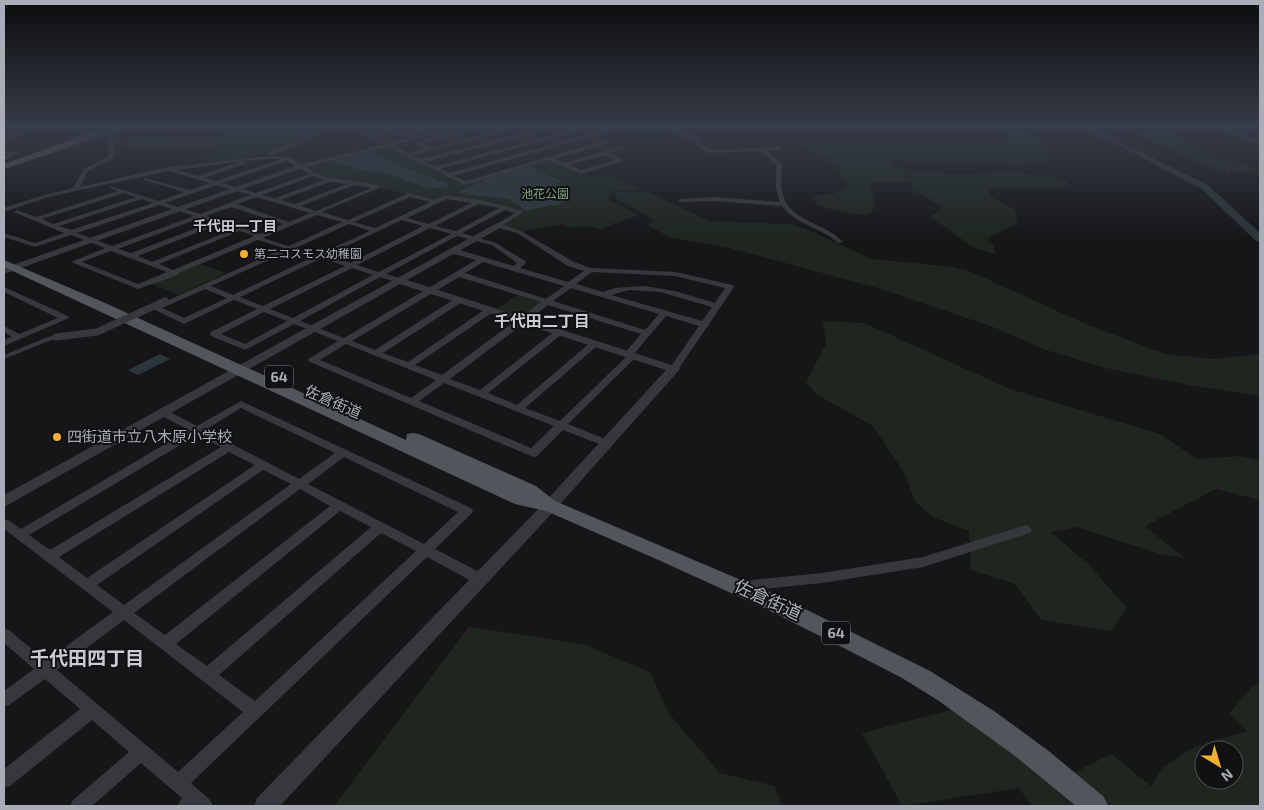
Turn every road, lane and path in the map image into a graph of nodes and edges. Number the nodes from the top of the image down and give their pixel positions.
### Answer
1 (99, 164) edge
2 (210, 164) edge
3 (242, 164) edge
4 (274, 164) edge
5 (296, 164) edge
6 (308, 164) edge
7 (428, 164) edge
8 (451, 164) edge
9 (489, 164) edge
10 (528, 164) edge
11 (568, 164) edge
12 (608, 164) edge
13 (778, 164) edge
14 (564, 165) joint
15 (300, 166) junction
16 (436, 168) junction
17 (169, 169) junction
18 (178, 172) junction
19 (313, 174) junction
20 (450, 175) junction
21 (198, 178) junction
22 (146, 179) junction
23 (329, 180) junction
24 (217, 183) junction
25 (354, 183) junction
26 (112, 187) junction
27 (236, 189) junction
28 (75, 190) junction
29 (124, 191) junction
30 (190, 192) junction
31 (256, 195) junction
32 (141, 197) junction
33 (276, 200) junction
34 (680, 201) dead end
35 (436, 202) junction
36 (159, 203) junction
37 (475, 203) junction
38 (230, 204) junction
39 (785, 204) junction
40 (296, 206) junction
41 (504, 208) junction
42 (178, 209) junction
43 (4, 210) edge
44 (17, 212) junction
45 (317, 212) junction
46 (4, 216) edge
47 (199, 216) junction
48 (401, 218) junction
49 (36, 219) junction
50 (219, 222) junction
51 (348, 222) junction
52 (290, 224) junction
53 (53, 226) junction
54 (430, 226) junction
55 (497, 226) junction
56 (240, 229) junction
57 (376, 230) junction
58 (70, 233) junction
59 (457, 233) junction
60 (4, 235) edge
61 (259, 237) junction
62 (476, 238) junction
63 (90, 240) junction
64 (840, 242) dead end
65 (111, 248) junction
66 (290, 248) junction
67 (453, 251) junction
68 (4, 255) edge
69 (132, 256) junction
70 (319, 256) junction
71 (482, 260) junction
72 (153, 264) junction
73 (351, 265) junction
74 (11, 266) edge
75 (515, 269) junction
76 (590, 270) junction
77 (174, 272) junction
78 (459, 274) junction
79 (380, 275) junction
80 (400, 281) junction
81 (204, 286) junction
82 (571, 286) junction
83 (4, 289) edge
84 (430, 291) junction
85 (603, 295) junction
86 (233, 297) junction
87 (177, 298) junction
88 (459, 300) junction
89 (166, 301) joint
90 (549, 302) junction
91 (717, 306) junction
92 (264, 309) junction
93 (490, 310) junction
94 (664, 312) junction
95 (294, 321) junction
96 (523, 321) junction
97 (706, 325) junction
98 (4, 329) edge
99 (314, 329) junction
100 (558, 332) junction
101 (647, 333) junction
102 (19, 337) junction
103 (345, 341) junction
104 (4, 343) edge
105 (594, 344) junction
106 (376, 353) junction
107 (630, 355) junction
108 (4, 357) edge
109 (408, 366) junction
110 (245, 367) junction
111 (674, 370) junction
112 (443, 380) junction
113 (481, 394) junction
114 (412, 402) junction
115 (518, 409) junction
116 (164, 413) junction
117 (562, 426) junction
118 (196, 430) junction
119 (606, 443) junction
120 (228, 447) junction
121 (343, 452) junction
122 (263, 465) junction
123 (299, 484) junction
124 (4, 502) edge
125 (340, 505) junction
126 (550, 506) junction
127 (4, 523) edge
128 (380, 527) junction
129 (1026, 530) dead end
130 (20, 535) junction
131 (425, 551) junction
132 (49, 557) junction
133 (480, 579) junction
134 (87, 585) junction
135 (740, 586) junction
136 (123, 613) junction
137 (4, 634) edge
138 (165, 644) junction
139 (45, 670) junction
140 (208, 676) junction
141 (4, 700) edge
142 (92, 710) junction
143 (255, 711) junction
144 (140, 752) junction
145 (4, 780) edge
146 (178, 784) junction
147 (195, 804) edge
148 (79, 806) edge
149 (264, 806) edge
150 (1095, 806) edge

1 - 28 street
2 - 17 street
3 - 21 street
4 - 24 street
5 - 15 street
6 - 15 street
7 - 16 street
8 - 16 street
9 - 20 street
10 - 20 street
11 - 14 street
12 - 14 street
13 - 39 street
15 - 19 street
15 - 27 street
16 - 20 street
17 - 18 street
17 - 28 street
18 - 21 street
18 - 22 street
19 - 23 street
19 - 31 street
21 - 24 street
22 - 26 street
22 - 30 street
23 - 25 street
23 - 33 street
24 - 27 street
24 - 30 street
25 - 40 street
25 - 45 street
26 - 29 street
26 - 44 street
27 - 31 street
27 - 42 street
28 - 43 street
29 - 32 street
29 - 49 street
30 - 36 street
31 - 33 street
31 - 38 street
32 - 36 street
32 - 53 street
33 - 40 street
34 - 39 street
35 - 37 street
35 - 48 street
35 - 51 street
36 - 42 street
36 - 58 street
37 - 41 street
37 - 54 street
38 - 47 street
38 - 52 street
39 - 64 street
40 - 45 street
41 - 55 street
41 - 59 street
42 - 47 street
42 - 63 street
44 - 46 street
44 - 49 street
45 - 51 street
45 - 52 street
47 - 50 street
47 - 65 street
48 - 54 street
48 - 57 street
49 - 53 street
50 - 56 street
50 - 69 street
51 - 57 street
51 - 66 street
52 - 61 street
53 - 58 street
54 - 59 street
54 - 73 street
55 - 62 street
55 - 76 street
56 - 61 street
56 - 72 street
57 - 70 street
58 - 60 street
58 - 63 street
59 - 62 street
59 - 79 street
61 - 66 street
61 - 77 street
62 - 67 street
62 - 75 street
63 - 65 street
63 - 74 street
65 - 69 street
65 - 77 street
66 - 70 street
66 - 81 street
67 - 71 street
67 - 80 street
68 - 74 main road, 佐倉街道 / 64
69 - 72 street
70 - 73 street
70 - 86 street
71 - 75 street
71 - 78 street
72 - 77 street
73 - 79 street
73 - 92 street
74 - 110 main road, 佐倉街道 / 64
75 - 82 street
76 - 82 street
76 - 91 street
78 - 84 street
78 - 90 street
79 - 80 street
79 - 95 street
80 - 84 street
80 - 99 street
81 - 86 street
81 - 87 street
82 - 85 street
82 - 90 street
83 - 102 street
84 - 88 street
84 - 103 street
85 - 91 street
85 - 94 street
86 - 87 street
86 - 92 street
87 - 89 street
88 - 93 street
88 - 106 street
89 - 108 street, bridge
90 - 96 street
90 - 101 street
91 - 97 street
92 - 95 street
92 - 95 street
93 - 96 street
93 - 109 street
94 - 97 street
94 - 101 street
95 - 99 street
96 - 100 street
96 - 112 street
97 - 111 street
98 - 102 street
99 - 103 street
99 - 110 street
100 - 105 street
100 - 113 street
101 - 107 street
102 - 104 street
103 - 106 street
103 - 114 street
105 - 107 street
105 - 115 street
106 - 109 street
107 - 111 street
107 - 117 street
109 - 112 street
110 - 116 street
110 - 126 main road, 佐倉街道 / 64
111 - 119 street
112 - 113 street
112 - 114 street
113 - 115 street
114 - 117 street
115 - 117 street
116 - 118 street
116 - 124 street
117 - 119 street
118 - 120 street
118 - 121 street
118 - 130 street
119 - 126 street
120 - 122 street
120 - 132 street
121 - 123 street
121 - 131 street
122 - 123 street
122 - 134 street
123 - 125 street
123 - 136 street
125 - 128 street
125 - 138 street
126 - 133 street
126 - 135 main road, 佐倉街道 / 64
127 - 130 street
128 - 131 street
128 - 140 street
129 - 135 street
130 - 132 street
131 - 133 street
131 - 143 street
132 - 134 street
133 - 149 street
134 - 136 street
135 - 150 main road, 佐倉街道 / 64
136 - 138 street
136 - 139 street
137 - 139 street
138 - 140 street
139 - 141 street
139 - 142 street
140 - 143 street
142 - 144 street
142 - 145 street
143 - 146 street
144 - 146 street
144 - 148 street
146 - 147 street

